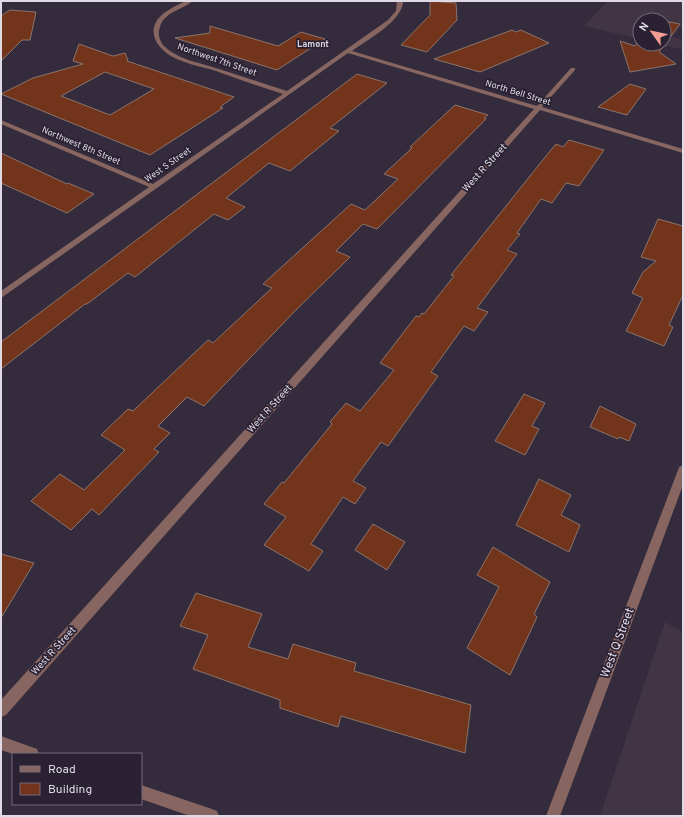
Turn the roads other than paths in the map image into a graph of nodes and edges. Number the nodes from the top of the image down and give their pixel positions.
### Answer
1 (190, 1) edge
2 (400, 1) edge
3 (347, 52) junction
4 (573, 69) dead end
5 (287, 93) junction
6 (538, 109) junction
7 (1, 122) edge
8 (683, 151) edge
9 (154, 187) junction
10 (1, 295) edge
11 (683, 470) edge
12 (1, 710) edge
13 (1, 743) edge
14 (29, 753) edge
15 (142, 792) edge
16 (212, 816) edge
17 (553, 816) edge

1 - 5 street, Northwest 7th Street
2 - 3 street, West S Street
3 - 5 street, West S Street
3 - 6 street, North Bell Street
4 - 6 street, West R Street
5 - 9 street, West S Street
6 - 8 street, North Bell Street
6 - 12 street, West R Street
7 - 9 street, Northwest 8th Street
9 - 10 street, West S Street
11 - 17 street, West Q Street
13 - 14 street
15 - 16 street

